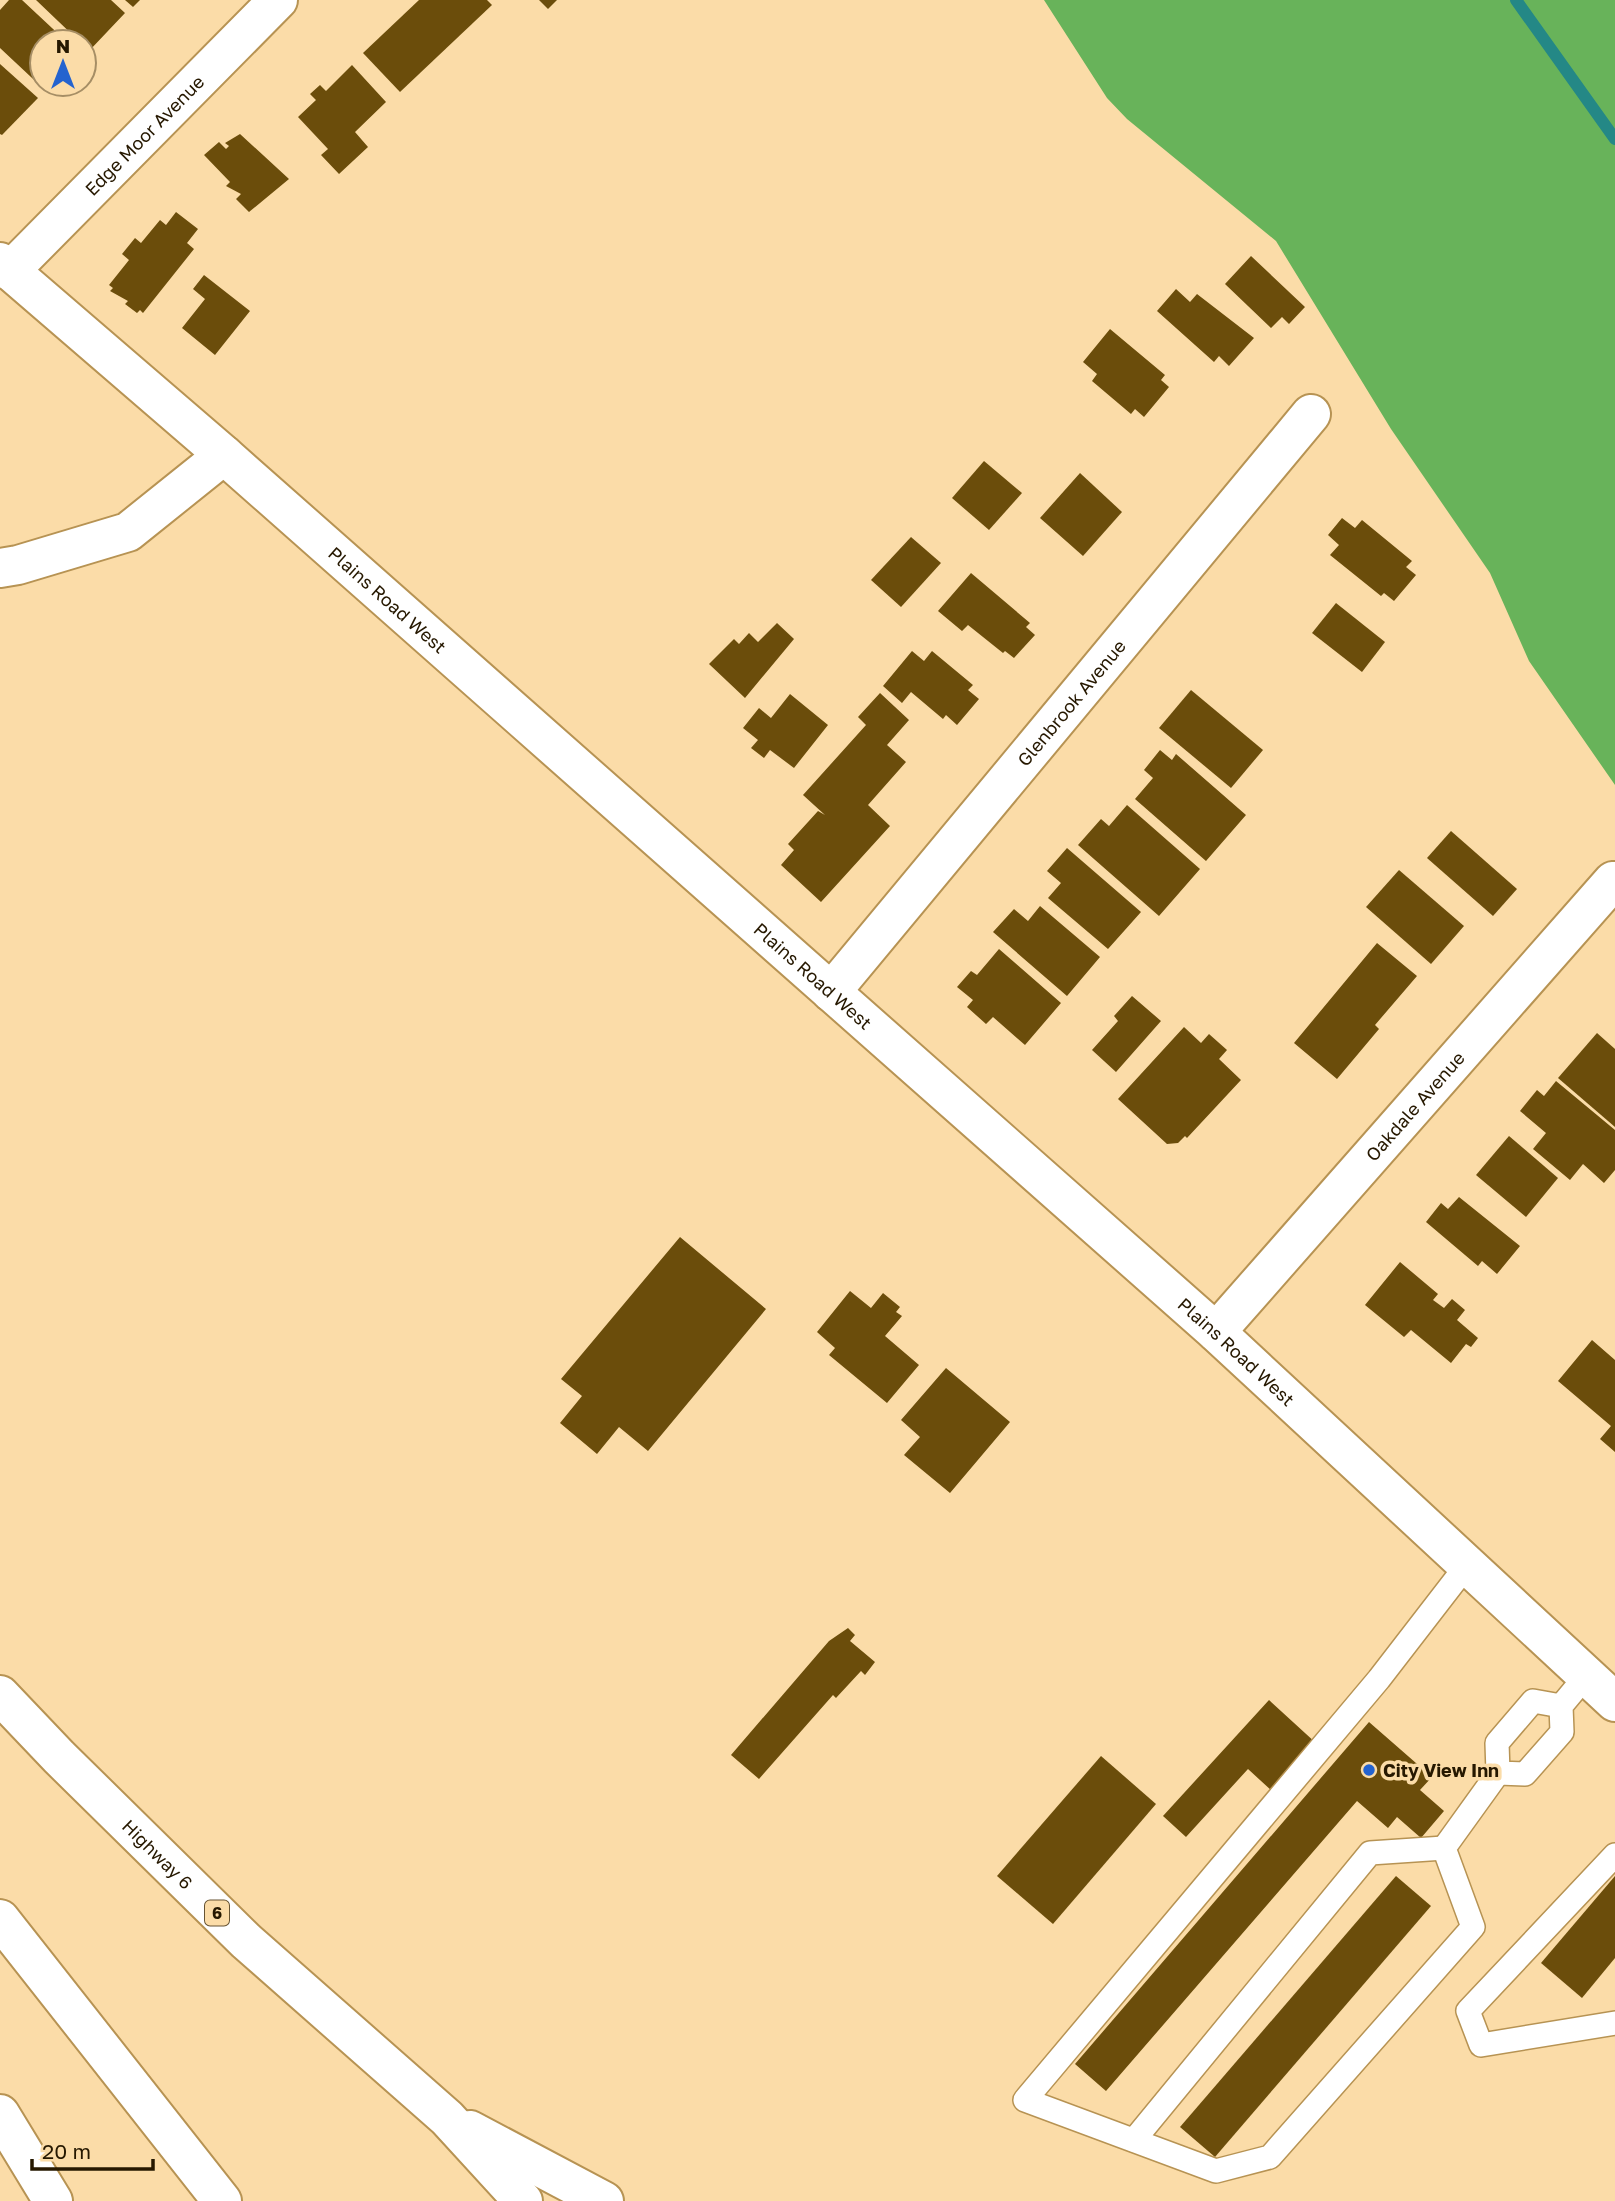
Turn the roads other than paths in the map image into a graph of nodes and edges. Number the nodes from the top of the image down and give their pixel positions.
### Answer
1 (278, 0) edge
2 (5, 267) edge
3 (1311, 414) dead end
4 (225, 454) junction
5 (0, 568) edge
6 (1613, 881) dead end
7 (831, 992) junction
8 (1216, 1332) junction
9 (1467, 1565) junction
10 (1586, 1676) junction
11 (0, 1695) edge
12 (1615, 1702) edge
13 (1561, 1706) junction
14 (1498, 1773) junction
15 (1444, 1848) junction
16 (1615, 1855) edge
17 (0, 1919) edge
18 (1615, 2023) edge
19 (0, 2114) edge
20 (447, 2118) junction
21 (1134, 2140) junction
22 (53, 2201) edge
23 (222, 2201) edge
24 (523, 2201) edge
25 (604, 2201) edge

1 - 2 main road, Edge Moor Avenue
2 - 4 main road, Plains Road West
3 - 7 main road, Glenbrook Avenue
4 - 5 main road
4 - 7 main road, Plains Road West
6 - 8 main road, Oakdale Avenue
7 - 8 main road, Plains Road West
8 - 9 main road, Plains Road West
9 - 10 main road, Plains Road West
9 - 21 lane
10 - 12 main road, Plains Road West
10 - 13 lane
11 - 20 main road, Highway 6 / 6
13 - 14 lane
13 - 14 lane
14 - 15 lane
15 - 21 lane
15 - 21 lane
16 - 18 lane
17 - 23 main road
19 - 22 main road
20 - 24 main road
20 - 25 main road

